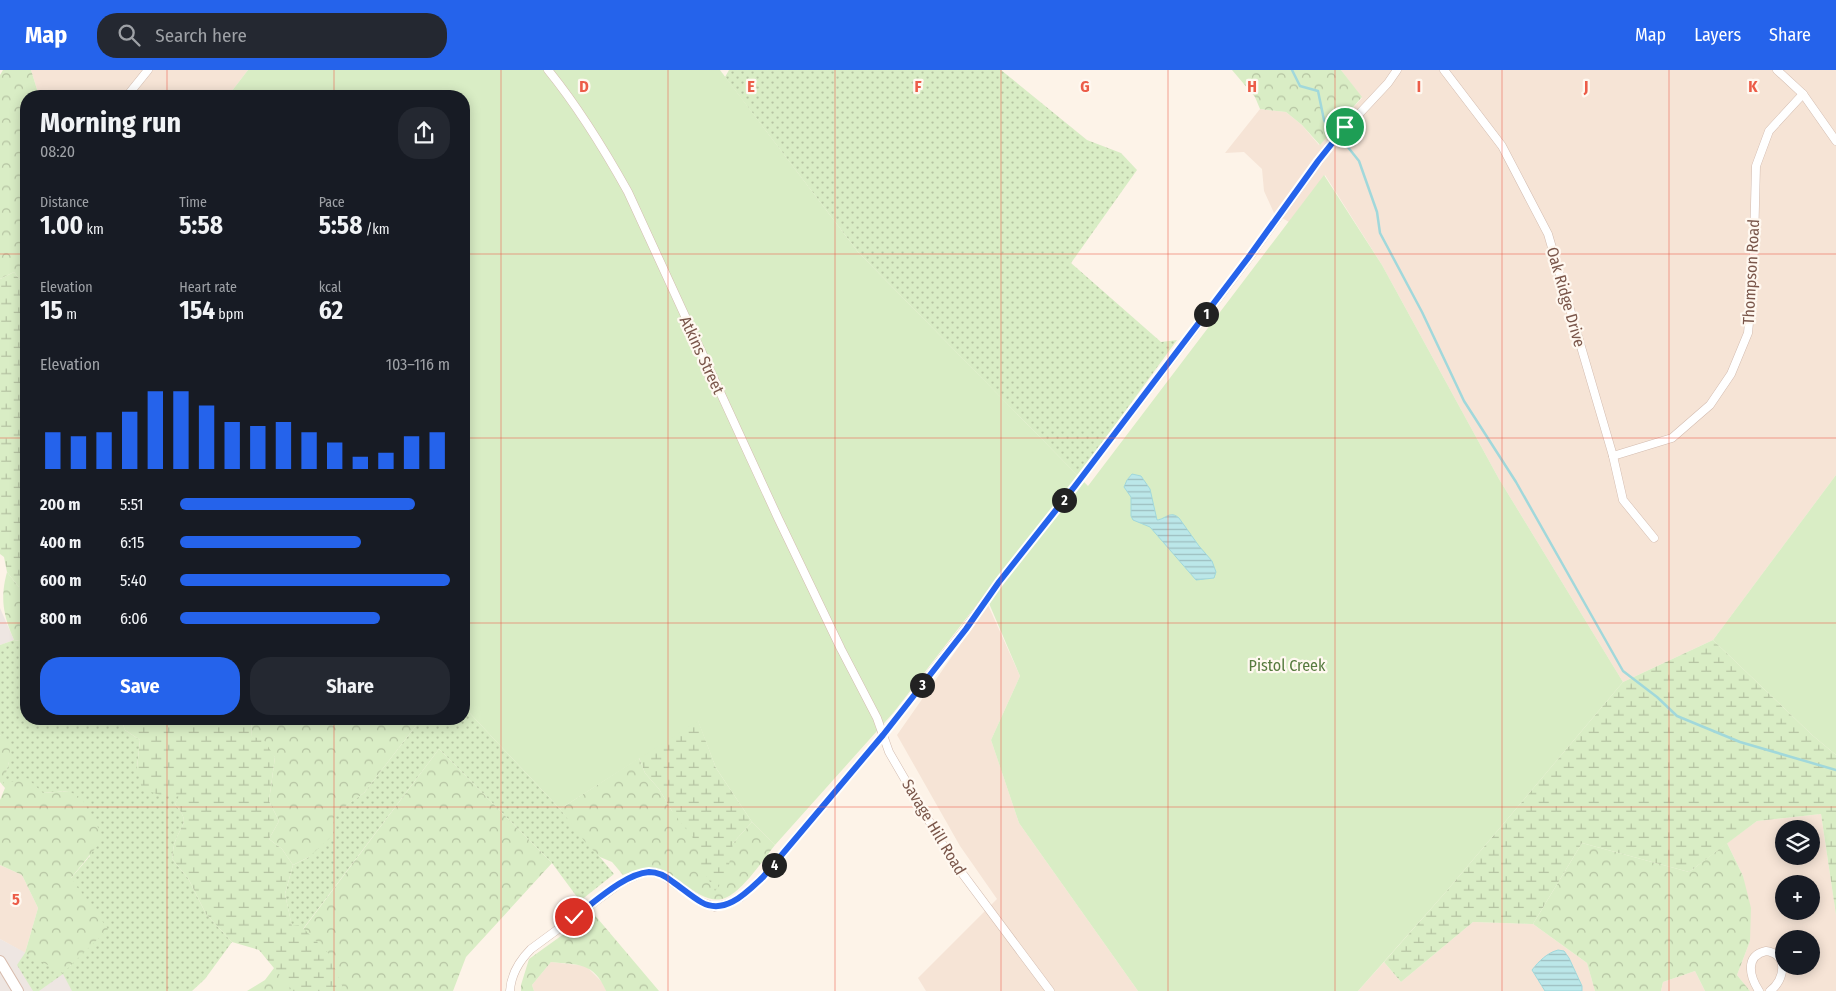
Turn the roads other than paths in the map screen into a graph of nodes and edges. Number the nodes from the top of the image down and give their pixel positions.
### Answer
1 (148, 70) edge
2 (548, 70) edge
3 (1398, 70) edge
4 (1444, 70) edge
5 (1777, 70) edge
6 (132, 90) edge
7 (1803, 94) junction
8 (1836, 141) edge
9 (1613, 456) junction
10 (1654, 538) dead end
11 (841, 649) joint
12 (883, 735) junction
13 (0, 961) edge
14 (18, 991) edge
15 (510, 991) edge
16 (1050, 991) edge
17 (1759, 991) edge
18 (1770, 991) edge

1 - 6 street
2 - 11 street, Atkins Street
3 - 12 street
4 - 9 street, Oak Ridge Drive
5 - 7 street
7 - 8 street
7 - 9 street, Thompson Road
9 - 10 street, Oak Ridge Drive
11 - 12 street, Savage Hill Road
12 - 15 street
12 - 16 street, Savage Hill Road
13 - 14 street
17 - 18 street

